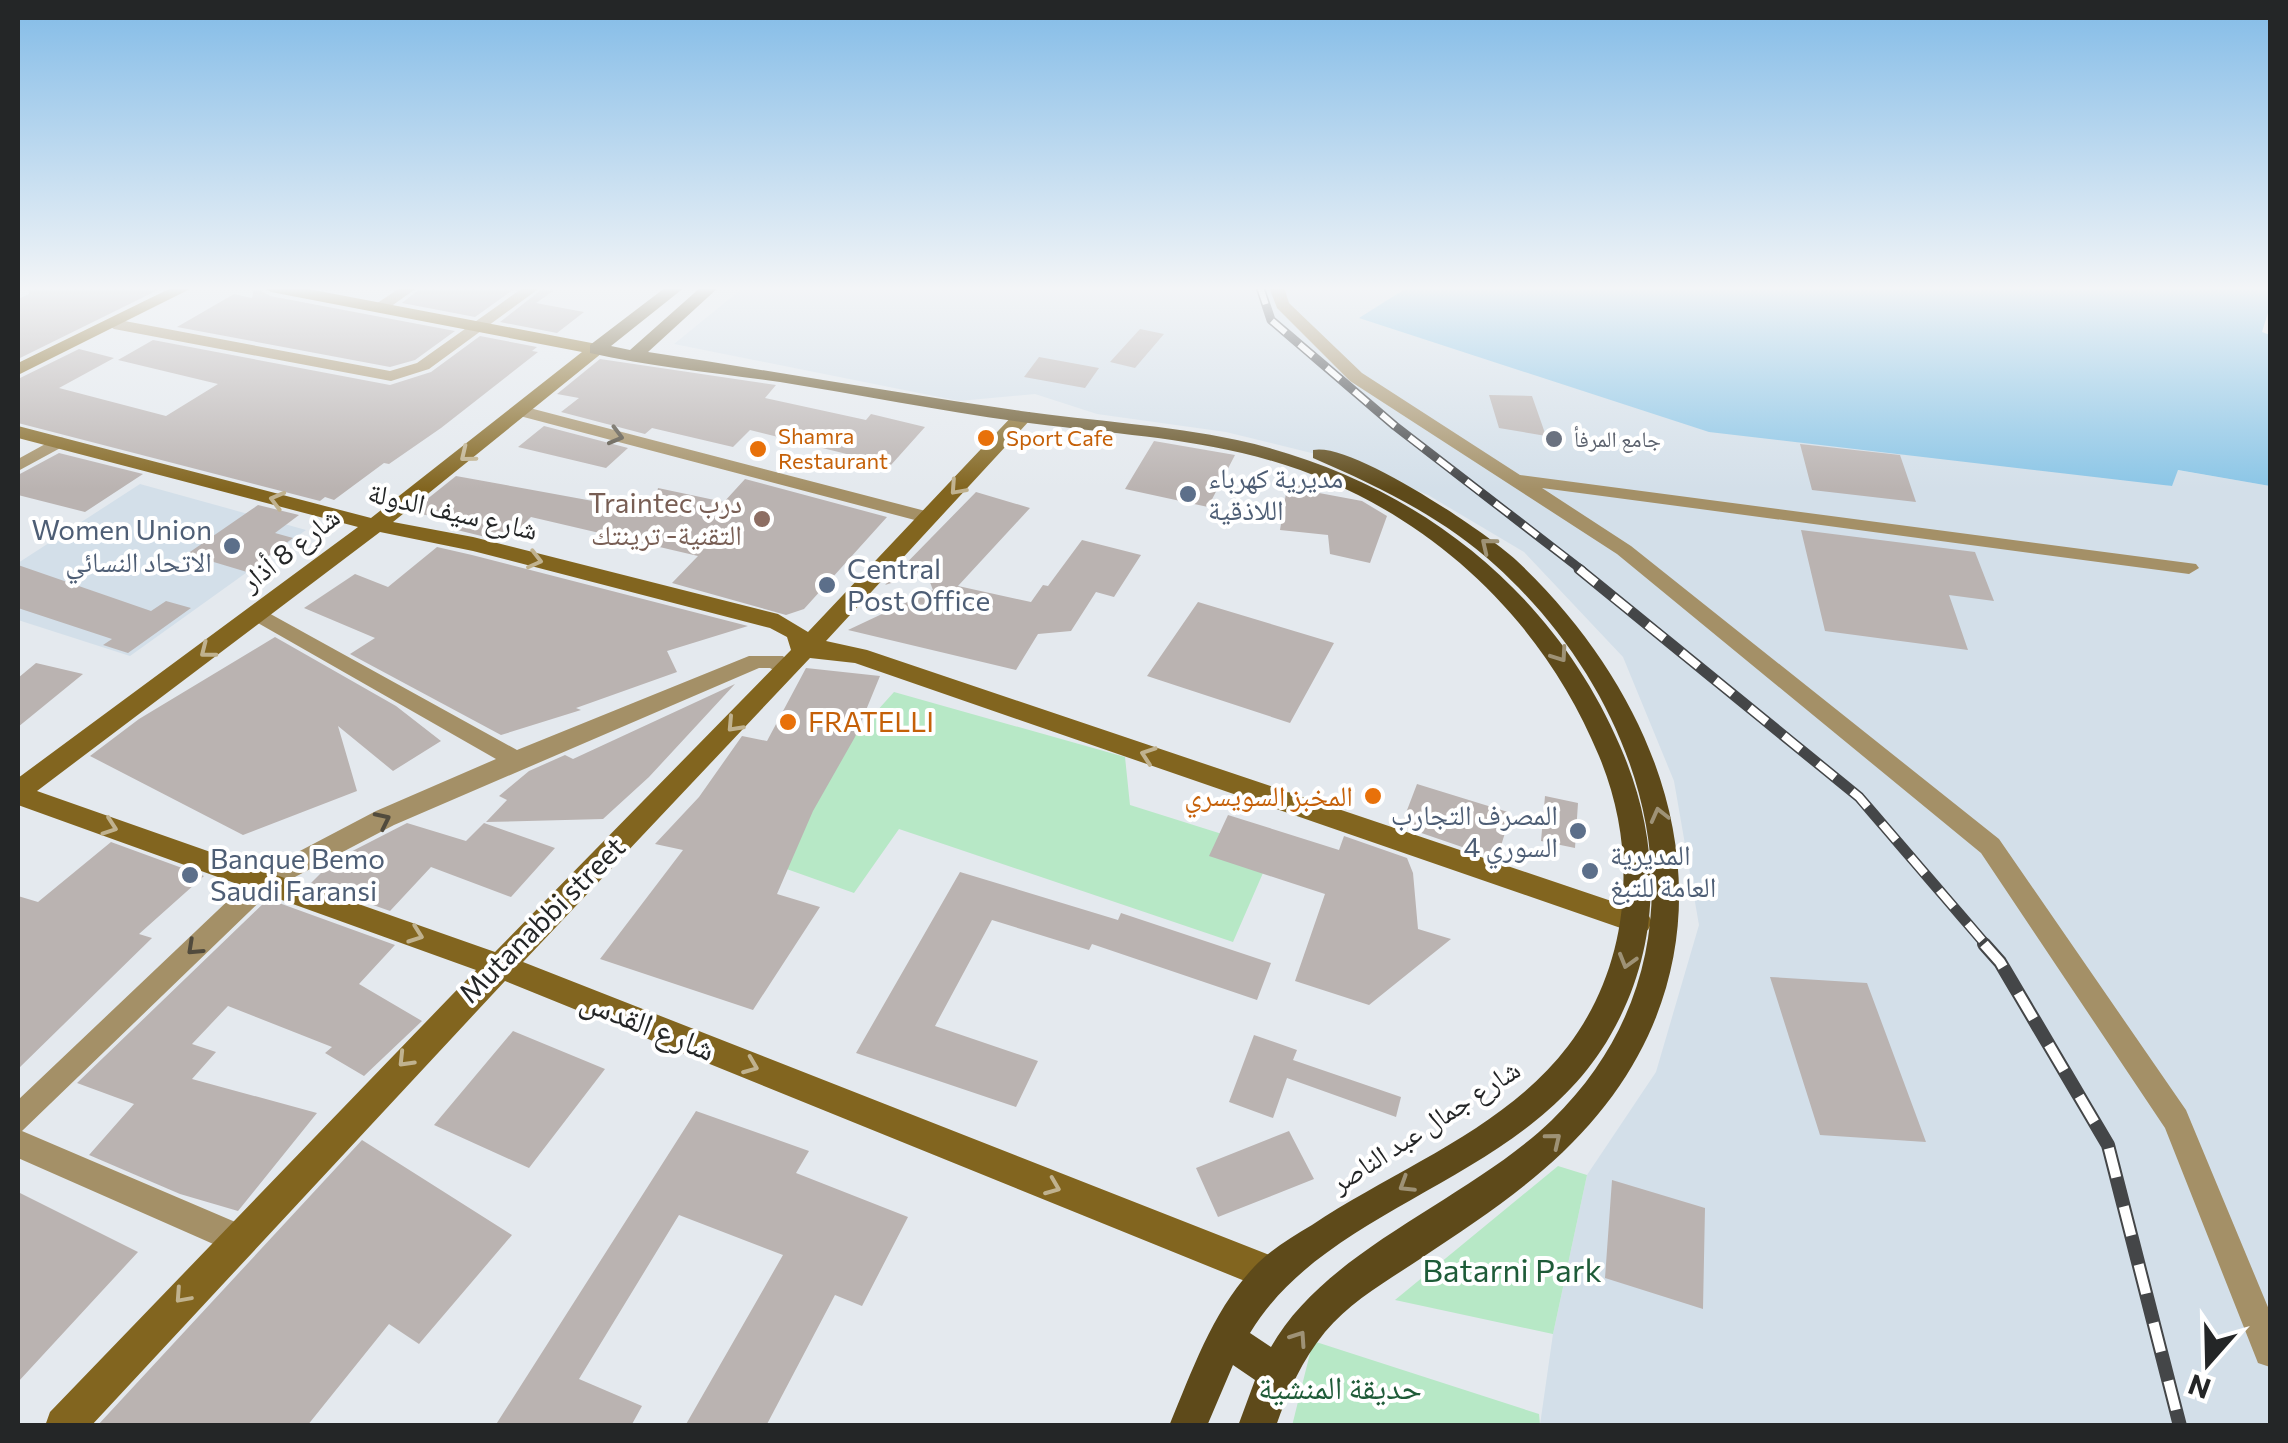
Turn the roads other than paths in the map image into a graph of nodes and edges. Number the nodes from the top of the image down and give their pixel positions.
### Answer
1 (51, 354) edge
2 (276, 354) edge
3 (439, 354) edge
4 (590, 354) edge
5 (676, 354) edge
6 (689, 354) edge
7 (1333, 354) edge
8 (18, 370) edge
9 (522, 411) junction
10 (1023, 416) junction
11 (18, 432) edge
12 (58, 442) junction
13 (18, 466) edge
14 (1510, 479) junction
15 (930, 518) junction
16 (371, 524) junction
17 (2188, 568) dead end
18 (256, 613) junction
19 (794, 660) junction
20 (516, 760) junction
21 (18, 794) edge
22 (265, 881) junction
23 (1638, 922) junction
24 (497, 965) junction
25 (18, 1119) edge
26 (18, 1144) edge
27 (236, 1238) junction
28 (1272, 1274) junction
29 (1224, 1338) junction
30 (2270, 1351) edge
31 (1276, 1372) junction
32 (64, 1426) edge
33 (1188, 1426) edge
34 (1257, 1426) edge

1 - 8 street
2 - 3 street
4 - 9 street, شارع 8 أذار
5 - 10 main road, شارع جمال عبد الناصر
31 -> 6 main road, شارع جمال عبد الناصر
7 - 14 street
9 -> 15 street
9 -> 16 street, شارع 8 أذار
10 -> 15 street, Mutanabbi street
10 -> 23 main road, شارع جمال عبد الناصر
11 - 12 street, شارع سيف الدولة
12 - 13 street
16 -> 12 street, شارع سيف الدولة
14 - 17 street
14 - 30 street
15 - 19 street, Mutanabbi street
16 - 18 street, شارع 8 أذار
16 -> 19 street, شارع سيف الدولة
18 - 20 street
18 -> 21 street, شارع 8 أذار
19 - 20 street
23 -> 19 street
19 -> 24 street, Mutanabbi street
22 -> 20 street
21 -> 22 street, شارع القدس
22 -> 24 street, شارع القدس
22 -> 25 street
23 -> 28 main road, شارع جمال عبد الناصر
24 -> 27 street, Mutanabbi street
24 -> 28 street, شارع القدس
26 - 27 street
27 -> 32 street, Mutanabbi street
28 - 29 main road, شارع جمال عبد الناصر
29 - 31 main road
29 - 33 main road, شارع جمال عبد الناصر
31 - 34 main road, شارع جمال عبد الناصر

